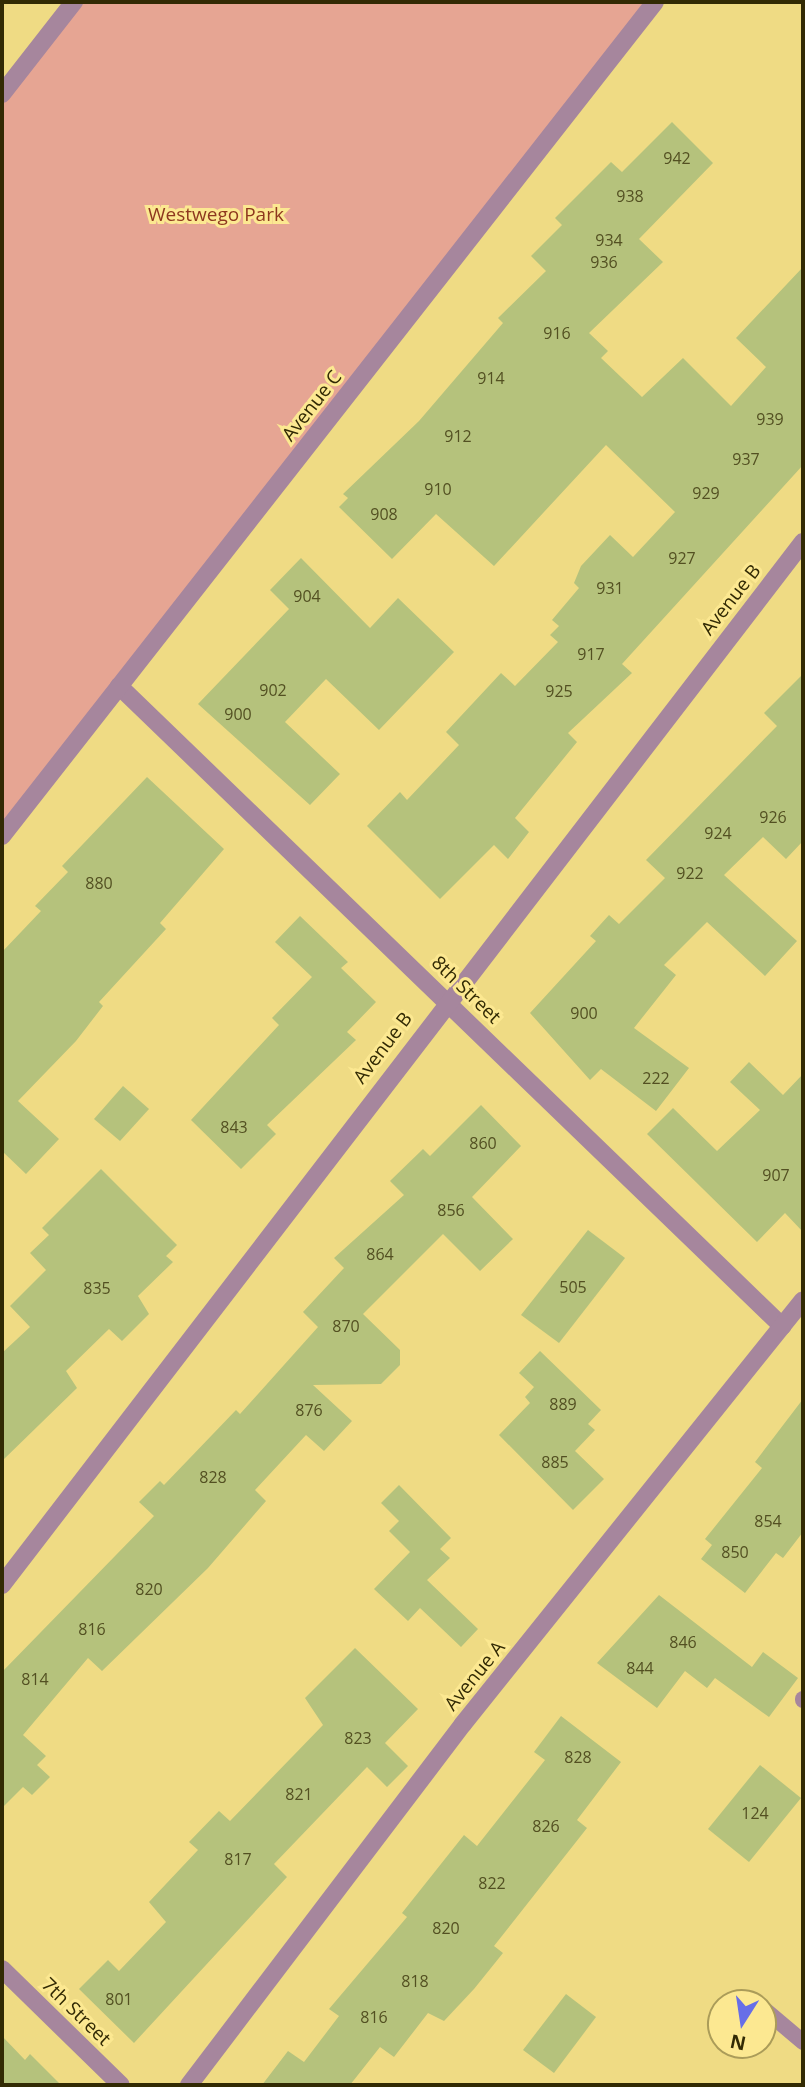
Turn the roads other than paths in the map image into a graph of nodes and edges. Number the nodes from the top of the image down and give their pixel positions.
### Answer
1 (74, 2) edge
2 (655, 2) edge
3 (2, 94) edge
4 (803, 542) edge
5 (119, 686) junction
6 (2, 836) edge
7 (446, 1000) junction
8 (803, 1300) edge
9 (782, 1326) junction
10 (2, 1584) edge
11 (2, 1969) edge
12 (777, 2020) edge
13 (803, 2042) edge
14 (121, 2085) edge
15 (189, 2085) edge

1 - 3 street
2 - 5 street, Avenue C
4 - 7 street, Avenue B
5 - 6 street, Avenue C
5 - 7 street, 8th Street
7 - 9 street, 8th Street
7 - 10 street, Avenue B
8 - 9 street, Avenue A
9 - 15 street, Avenue A
11 - 14 street, 7th Street
12 - 13 lane

